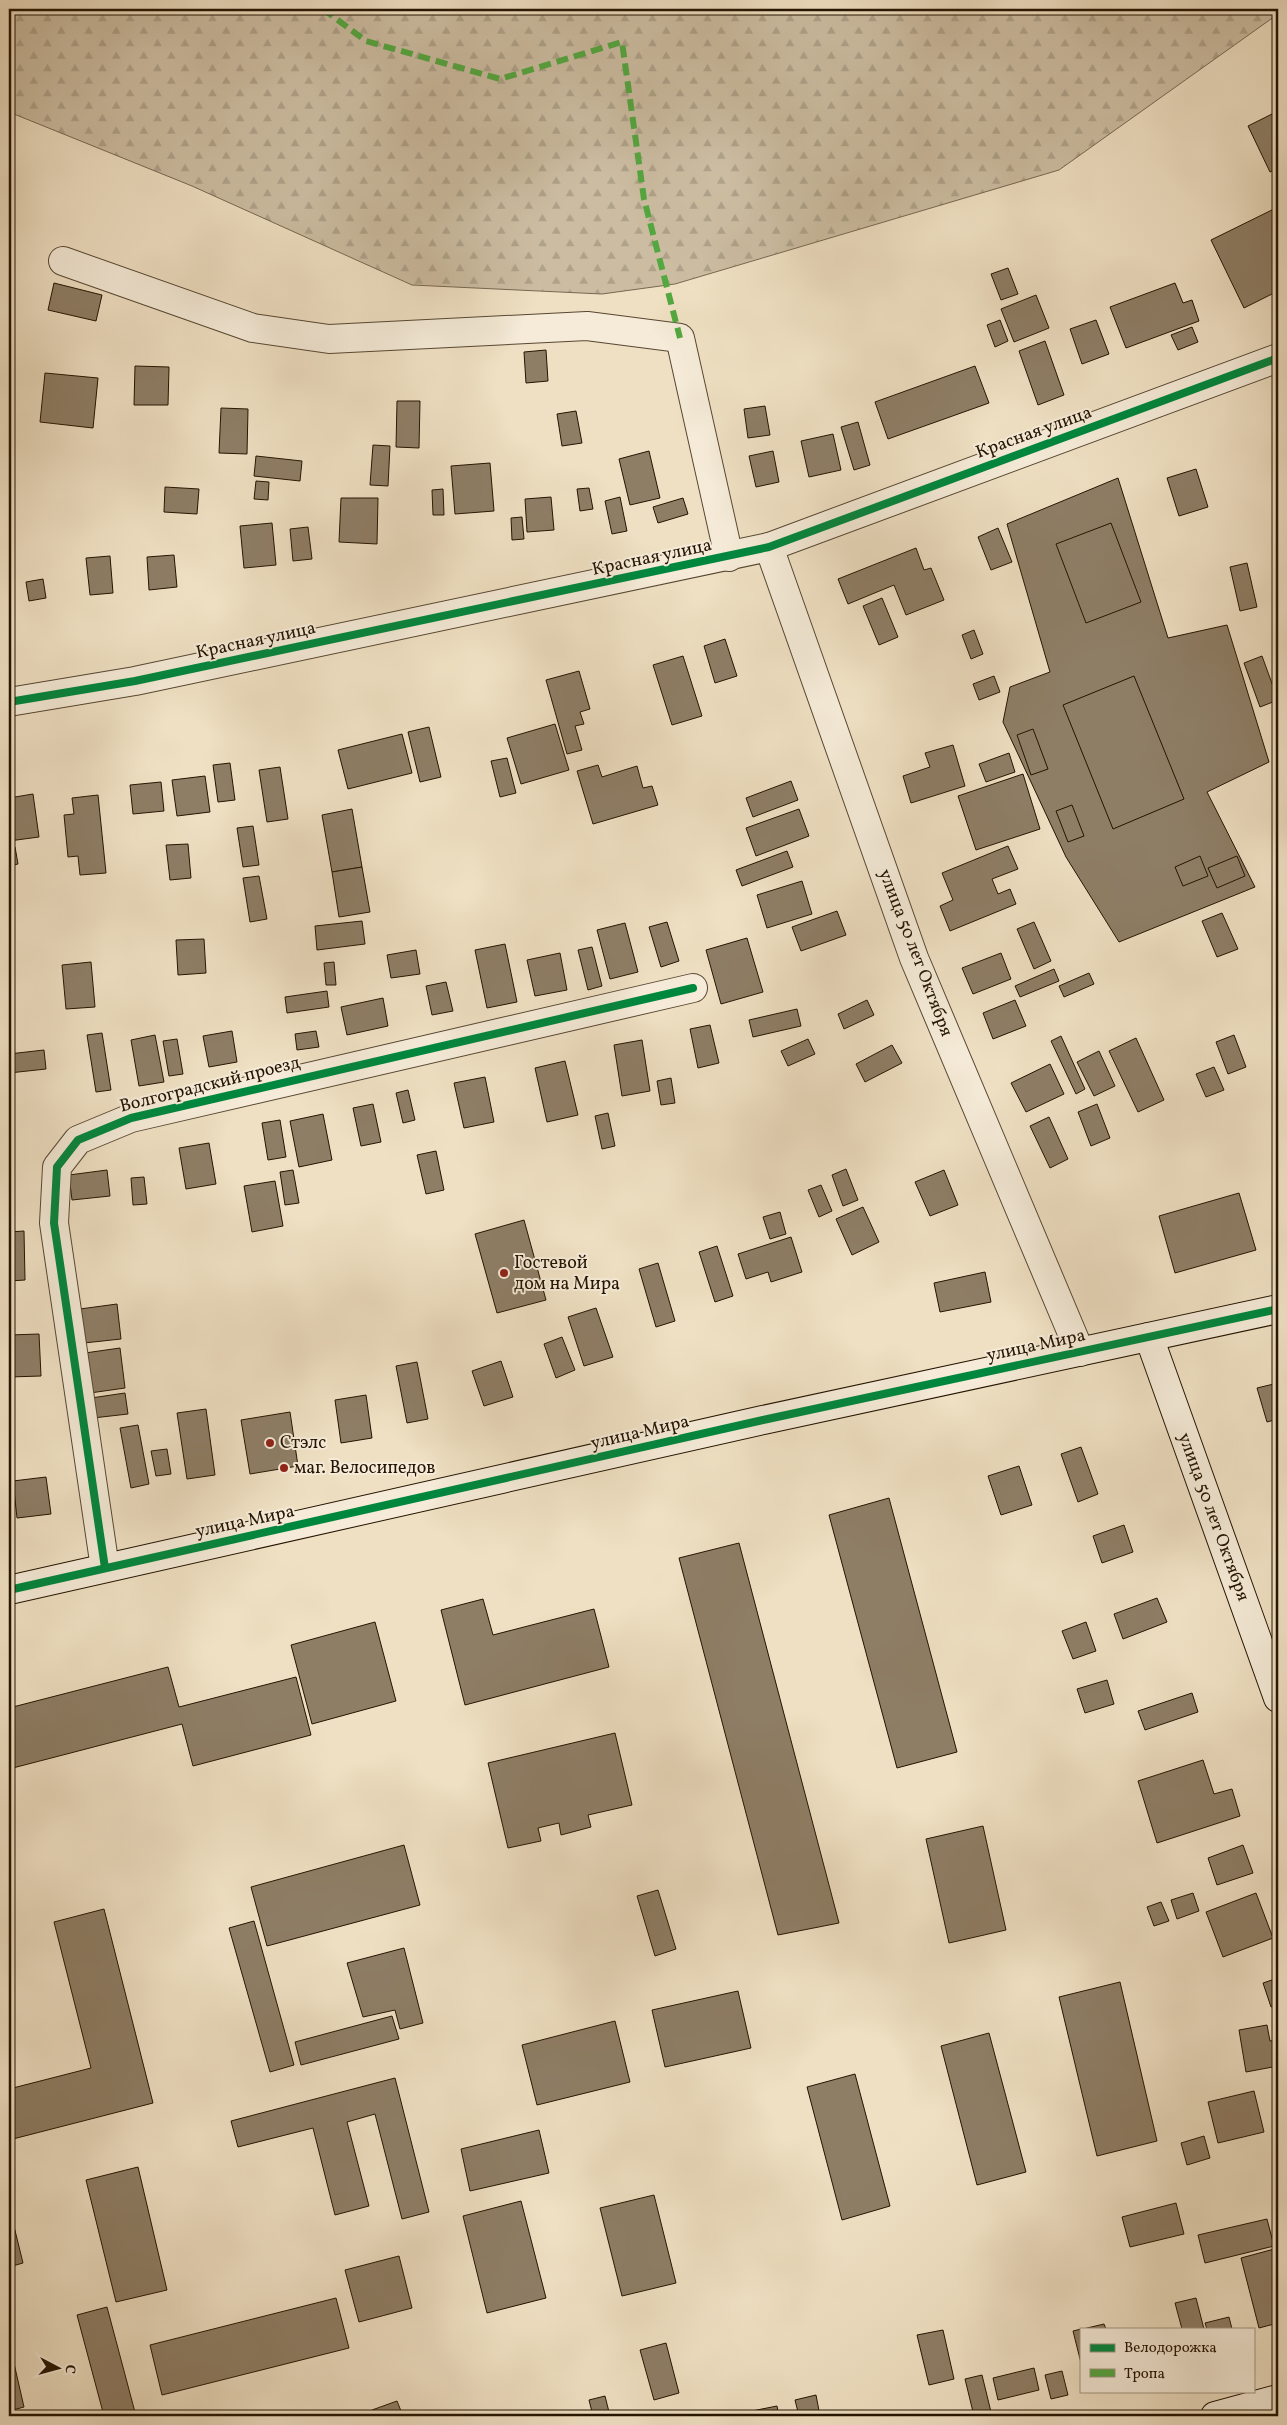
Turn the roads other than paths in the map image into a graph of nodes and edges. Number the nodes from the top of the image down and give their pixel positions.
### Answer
1 (63, 261) dead end
2 (1278, 358) edge
3 (769, 547) junction
4 (730, 557) junction
5 (9, 702) edge
6 (692, 988) dead end
7 (1278, 1308) edge
8 (1149, 1337) junction
9 (1080, 1352) junction
10 (105, 1568) junction
11 (9, 1590) edge
12 (1278, 1698) edge
13 (1278, 2399) edge
14 (1215, 2416) edge

1 - 4 street
2 - 3 street, Красная улица
3 - 4 street, Красная улица
3 - 9 street, улица 50 лет Октября
4 - 5 street, Красная улица
6 - 10 street, Волгоградский проезд
7 - 8 street, улица Мира
8 - 9 street, улица Мира
8 - 12 street, улица 50 лет Октября
9 - 10 street, улица Мира
10 - 11 street, улица Мира
13 - 14 street

